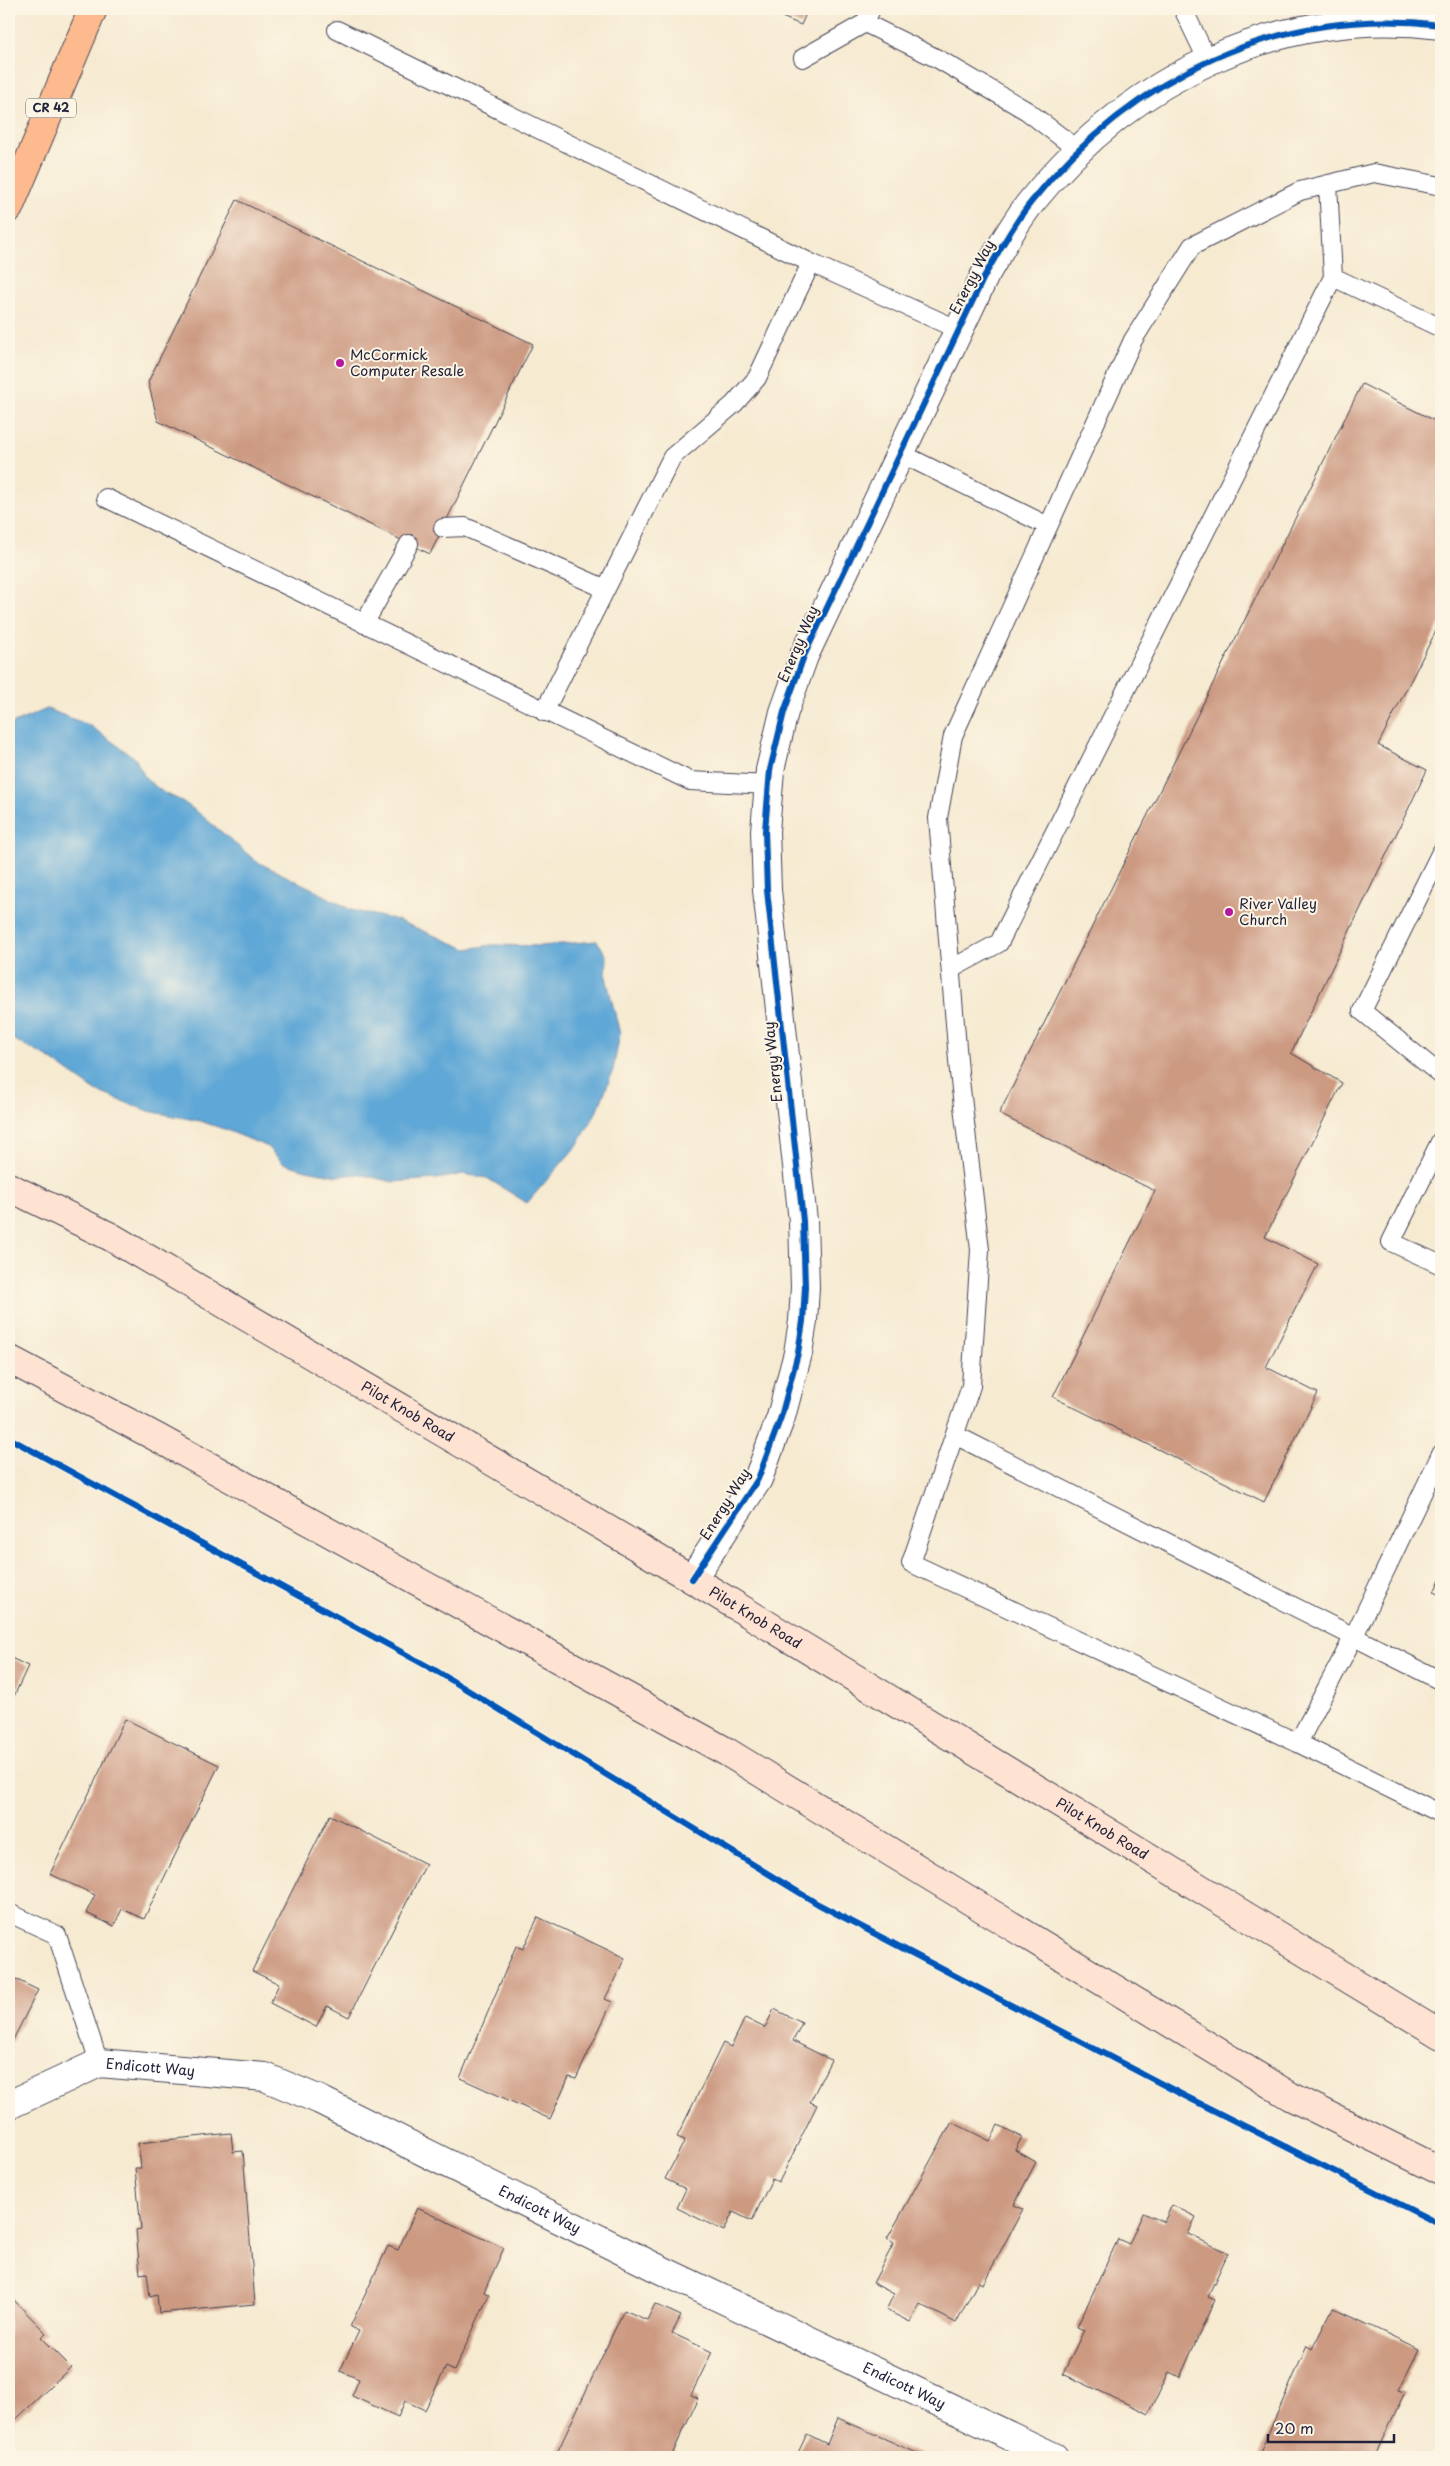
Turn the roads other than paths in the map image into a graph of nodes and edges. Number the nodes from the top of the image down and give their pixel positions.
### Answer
1 (93, 9) edge
2 (1183, 9) edge
3 (868, 16) edge
4 (1441, 25) edge
5 (337, 30) dead end
6 (803, 58) dead end
7 (1208, 61) junction
8 (1078, 150) junction
9 (1328, 184) junction
10 (1441, 186) edge
11 (9, 208) edge
12 (811, 263) junction
13 (1333, 278) junction
14 (1441, 328) edge
15 (959, 330) junction
16 (900, 453) junction
17 (106, 498) dead end
18 (1048, 526) junction
19 (443, 528) dead end
20 (409, 544) dead end
21 (606, 589) junction
22 (364, 624) junction
23 (544, 712) junction
24 (768, 785) junction
25 (1441, 852) edge
26 (951, 969) junction
27 (1441, 1075) edge
28 (1441, 1140) edge
29 (9, 1187) edge
30 (1441, 1265) edge
31 (9, 1360) edge
32 (955, 1435) junction
33 (1441, 1454) edge
34 (692, 1580) junction
35 (1353, 1638) junction
36 (1441, 1681) edge
37 (1298, 1743) junction
38 (1441, 1814) edge
39 (9, 1913) edge
40 (1441, 2035) edge
41 (99, 2063) junction
42 (9, 2105) edge
43 (1441, 2171) edge
44 (1054, 2457) edge

1 - 11 highway, CR 42
2 - 7 lane
3 - 6 lane
3 - 8 lane
4 - 7 street, Energy Way
5 - 12 lane
7 - 8 street, Energy Way
8 - 15 street, Energy Way
9 - 10 lane
9 - 13 lane
9 - 18 lane
12 - 15 lane
12 - 21 lane
13 - 14 lane
13 - 26 lane
15 - 16 street, Energy Way
16 - 18 lane
16 - 24 street, Energy Way
17 - 22 lane
18 - 26 lane
19 - 21 lane
20 - 22 lane
21 - 23 lane
22 - 23 lane
23 - 24 lane
24 - 34 street, Energy Way
25 - 27 lane
26 - 32 lane
28 - 30 lane
29 - 34 main road, Pilot Knob Road
31 - 43 main road
32 - 35 lane
32 - 37 lane
33 - 35 lane
34 - 40 main road, Pilot Knob Road
35 - 36 lane
35 - 37 lane
37 - 38 lane
39 - 41 lane
41 - 42 street, Endicott Way
41 - 44 street, Endicott Way

